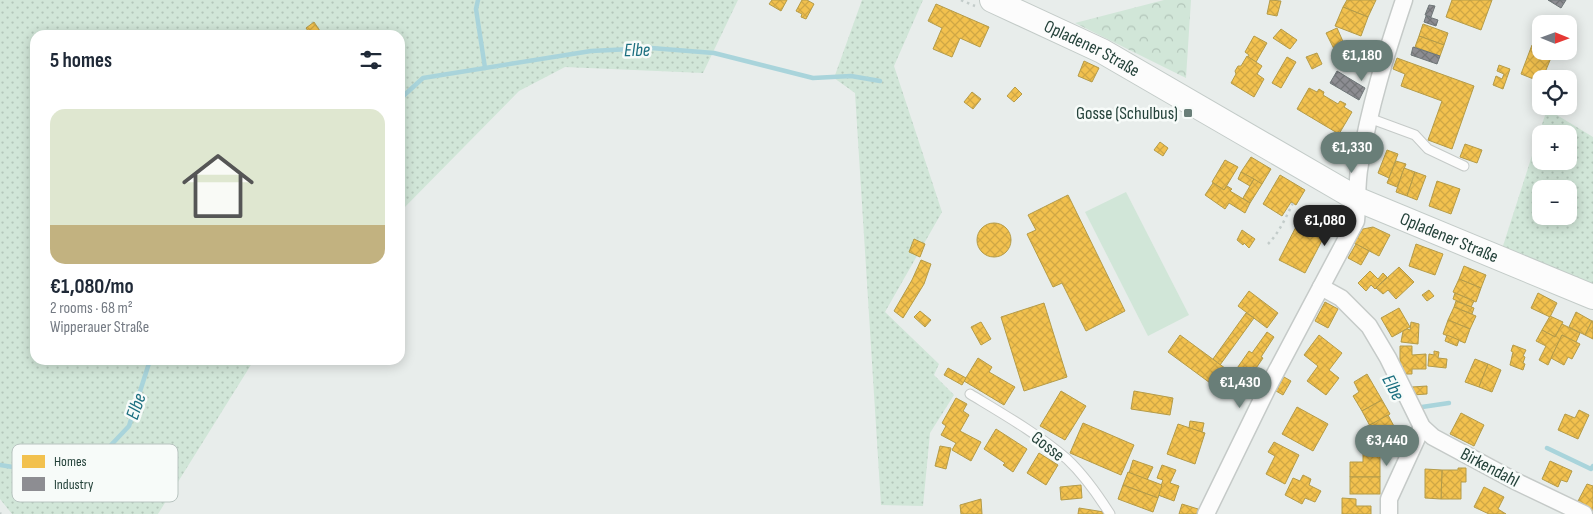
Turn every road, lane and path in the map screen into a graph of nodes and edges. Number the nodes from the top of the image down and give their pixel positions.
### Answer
1 (992, 0) edge
2 (1404, 0) edge
3 (1369, 118) junction
4 (1464, 166) dead end
5 (1359, 200) junction
6 (1293, 203) dead end
7 (1268, 244) dead end
8 (1321, 287) junction
9 (1593, 297) edge
10 (970, 394) dead end
11 (1422, 428) junction
12 (1110, 514) edge
13 (1206, 514) edge
14 (1389, 514) edge
15 (1584, 514) edge

1 - 5 main road, Opladener Straße
2 - 3 street
3 - 4 lane
3 - 5 street
5 - 8 street
5 - 9 main road, Opladener Straße
6 - 7 path
8 - 11 street, Birkendahl
8 - 13 street
10 - 12 lane, Gosse
11 - 14 street
11 - 15 street, Birkendahl

